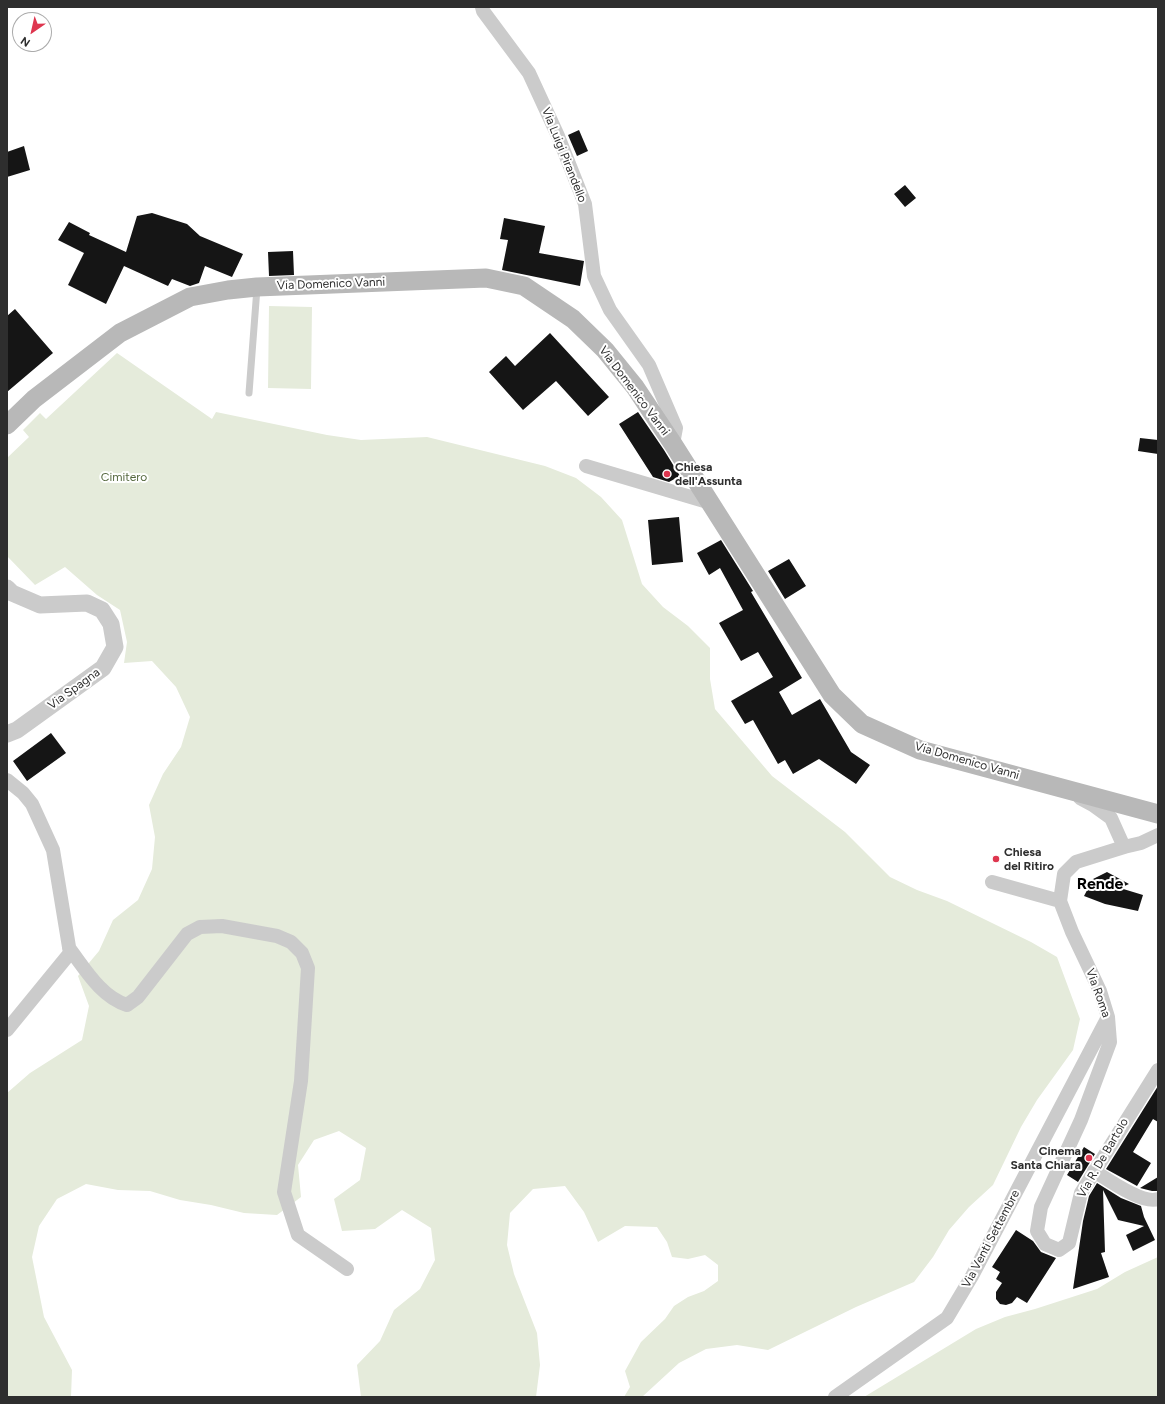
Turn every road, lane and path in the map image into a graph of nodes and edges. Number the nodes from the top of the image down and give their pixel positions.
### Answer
1 (482, 7) edge
2 (257, 287) junction
3 (249, 393) dead end
4 (7, 425) edge
5 (673, 444) junction
6 (586, 466) dead end
7 (711, 504) junction
8 (7, 588) edge
9 (7, 734) edge
10 (7, 780) edge
11 (1060, 788) junction
12 (1158, 814) edge
13 (1158, 835) edge
14 (1124, 847) junction
15 (992, 882) dead end
16 (1060, 901) junction
17 (69, 948) junction
18 (1108, 1016) junction
19 (7, 1030) edge
20 (1158, 1070) edge
21 (1094, 1171) junction
22 (1158, 1199) edge
23 (1059, 1250) joint
24 (347, 1269) dead end
25 (835, 1397) edge

1 - 5 street, Via Luigi Pirandello
2 - 3 lane
2 - 4 main road, Via Domenico Vanni
2 - 5 main road, Via Domenico Vanni
5 - 7 main road, Via Domenico Vanni
6 - 7 street
7 - 11 main road, Via Domenico Vanni
8 - 9 street, Via Spagna
10 - 17 street
11 - 12 main road, Via Domenico Vanni
11 - 14 street
13 - 14 street, Via Roma
14 - 16 street, Via Roma
15 - 16 street
16 - 18 street, Via Roma
17 - 19 street
17 - 24 street
18 - 23 street, Via Roma
18 - 25 street, Via Venti Settembre
20 - 21 street, Via R. De Bartolo
21 - 22 street
21 - 23 street, Via R. De Bartolo

